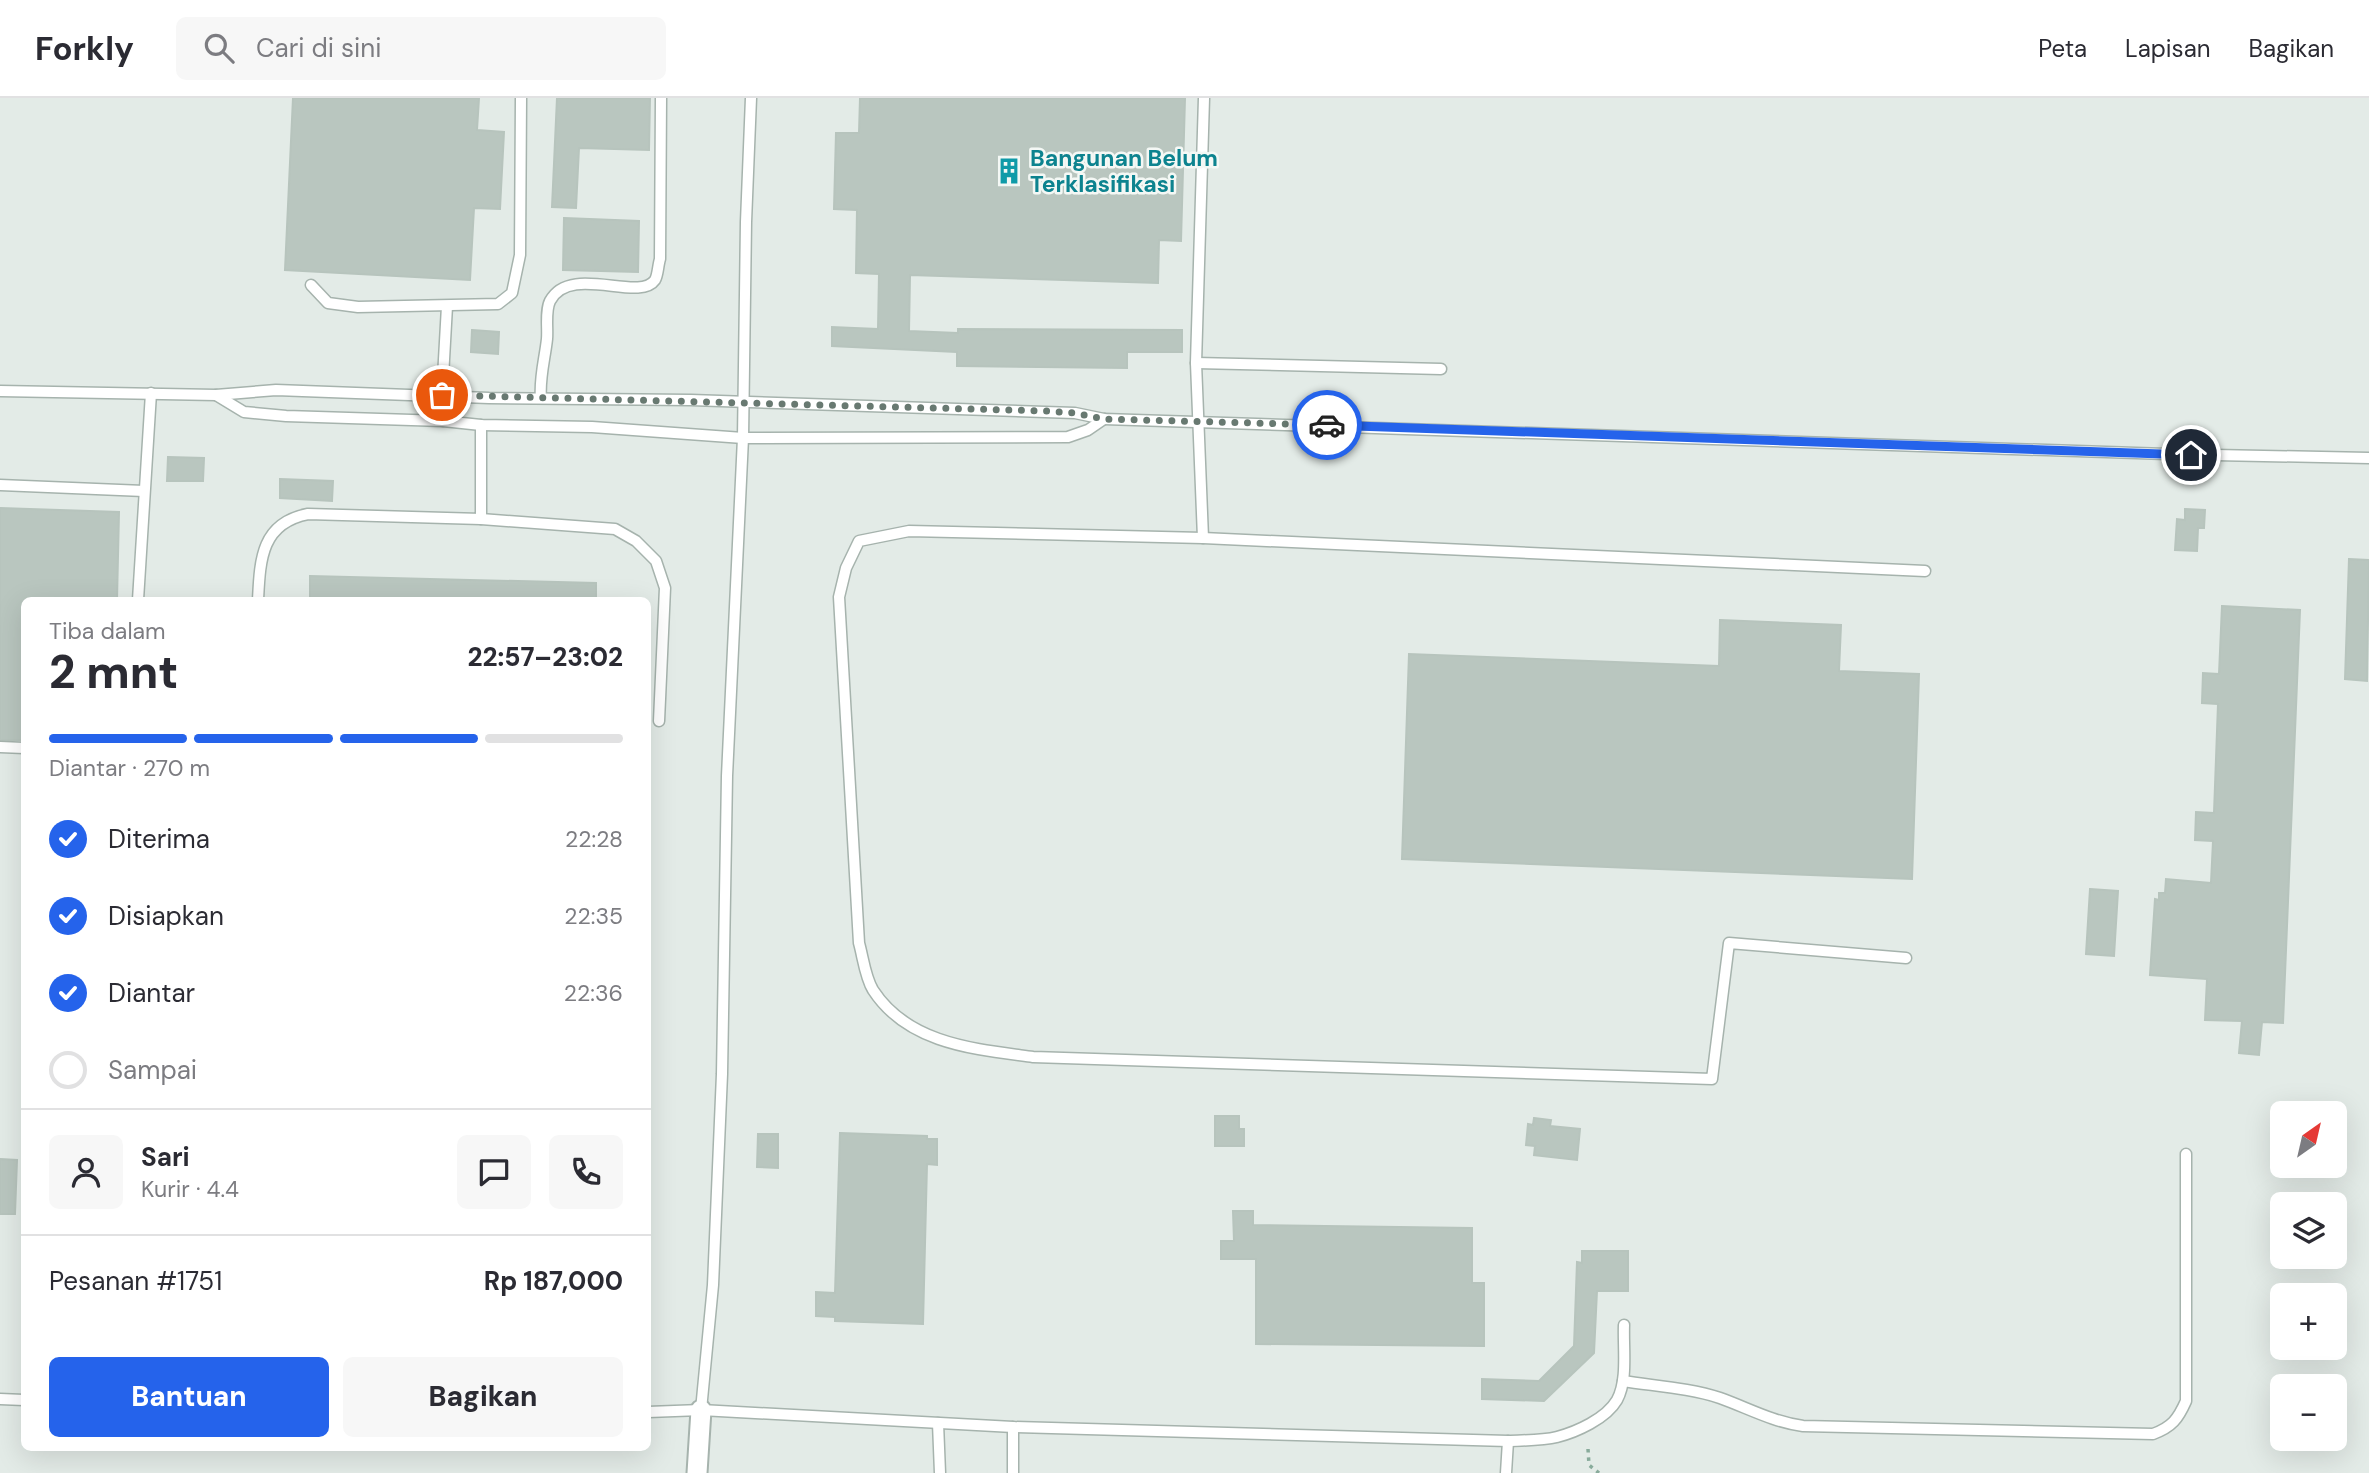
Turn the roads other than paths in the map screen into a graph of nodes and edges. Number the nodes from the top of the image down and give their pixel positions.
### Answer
1 (521, 98) edge
2 (661, 98) edge
3 (751, 98) edge
4 (1204, 98) edge
5 (311, 285) dead end
6 (447, 306) junction
7 (1196, 363) junction
8 (1441, 369) dead end
9 (0, 391) edge
10 (151, 393) junction
11 (216, 395) junction
12 (442, 395) junction
13 (541, 398) junction
14 (744, 402) junction
15 (1104, 419) junction
16 (443, 421) junction
17 (1198, 421) junction
18 (481, 425) junction
19 (743, 438) junction
20 (2369, 458) edge
21 (0, 485) edge
22 (144, 491) junction
23 (481, 519) junction
24 (1203, 538) junction
25 (1925, 570) dead end
26 (138, 597) edge
27 (258, 597) edge
28 (659, 721) dead end
29 (0, 747) edge
30 (21, 748) edge
31 (1906, 958) dead end
32 (2186, 1154) dead end
33 (1624, 1325) dead end
34 (1623, 1381) junction
35 (0, 1399) edge
36 (21, 1400) edge
37 (701, 1410) junction
38 (651, 1412) edge
39 (938, 1423) junction
40 (1013, 1427) junction
41 (1508, 1441) junction
42 (697, 1473) edge
43 (940, 1473) edge
44 (1013, 1473) edge
45 (1506, 1473) edge

1 - 6 lane
2 - 13 lane
3 - 14 lane
4 - 7 lane
5 - 6 lane
6 - 12 lane
7 - 8 lane
7 - 17 lane
9 - 10 lane
10 - 11 lane
10 - 22 lane
11 - 12 lane
11 - 16 lane
12 - 13 lane
12 - 16 lane
13 - 14 lane
14 - 15 lane
14 - 19 lane
15 - 17 lane
15 - 19 lane
16 - 18 lane
17 - 20 lane
17 - 24 lane
18 - 19 lane
18 - 23 lane
19 - 37 lane
21 - 22 lane
22 - 26 lane
23 - 27 lane
23 - 28 lane
24 - 25 lane
24 - 31 lane
29 - 30 lane
32 - 34 lane
33 - 34 lane
34 - 41 lane
35 - 36 lane
37 - 38 lane
37 - 39 lane
37 - 42 street
39 - 40 lane
39 - 43 lane
40 - 41 lane
40 - 44 lane
41 - 45 lane

